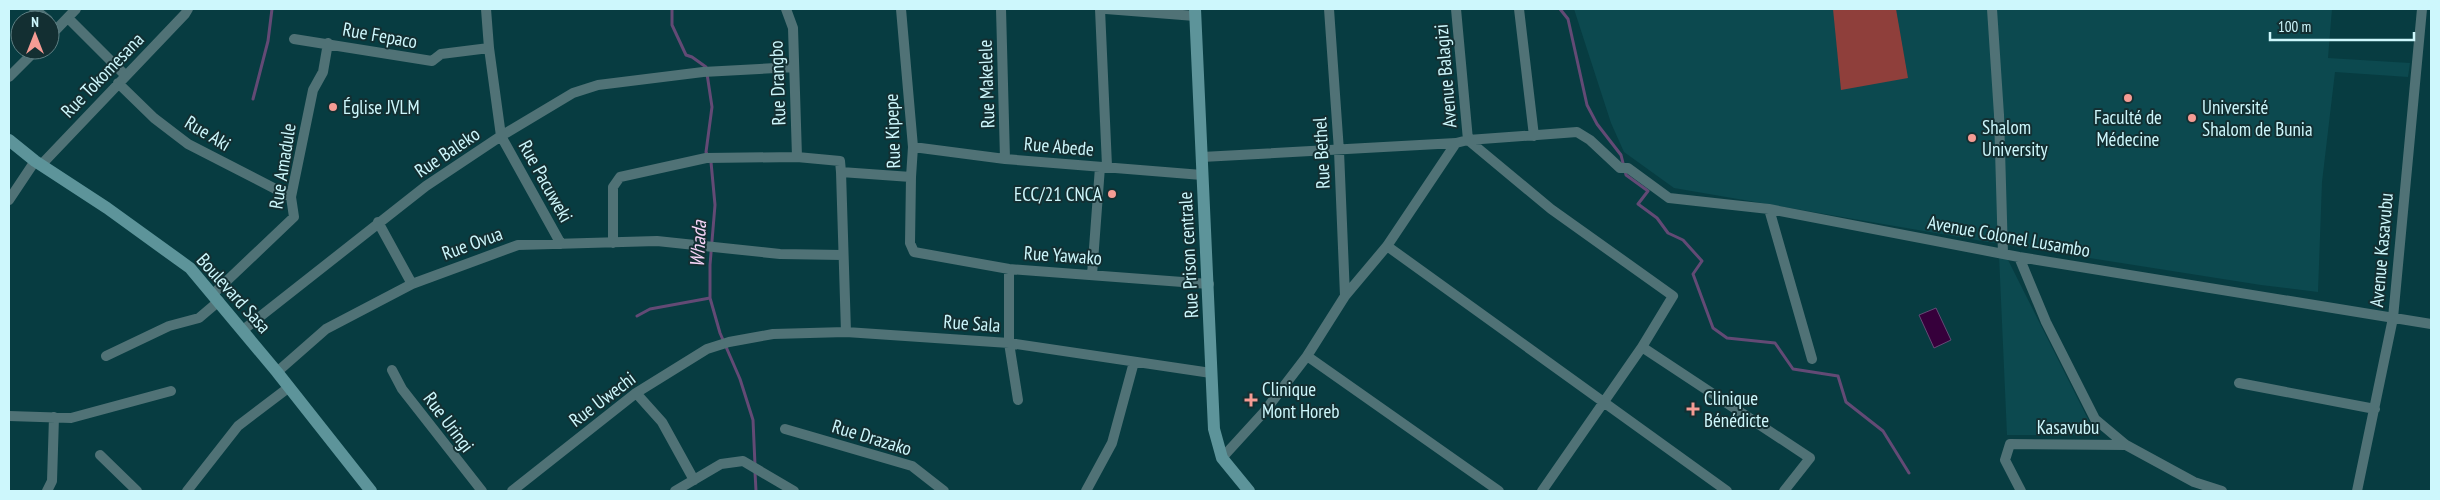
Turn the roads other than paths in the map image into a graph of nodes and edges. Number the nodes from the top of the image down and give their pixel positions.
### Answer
1 (76, 9) edge
2 (188, 9) edge
3 (486, 9) edge
4 (786, 9) edge
5 (902, 9) edge
6 (1001, 9) edge
7 (1100, 9) edge
8 (1106, 9) edge
9 (1329, 9) edge
10 (1456, 9) edge
11 (1519, 9) edge
12 (1992, 9) edge
13 (2422, 9) edge
14 (1195, 12) edge
15 (68, 18) junction
16 (60, 21) edge
17 (294, 38) dead end
18 (328, 43) junction
19 (488, 48) junction
20 (26, 60) edge
21 (794, 67) junction
22 (125, 75) junction
23 (9, 78) edge
24 (118, 83) junction
25 (501, 136) junction
26 (1534, 136) junction
27 (9, 140) edge
28 (1468, 140) junction
29 (1456, 143) junction
30 (914, 148) junction
31 (1340, 151) junction
32 (797, 157) junction
33 (1202, 157) junction
34 (1006, 159) junction
35 (38, 163) junction
36 (1104, 167) junction
37 (841, 172) junction
38 (1202, 175) junction
39 (910, 177) junction
40 (291, 197) junction
41 (9, 200) edge
42 (1769, 209) junction
43 (378, 222) junction
44 (613, 243) junction
45 (561, 244) junction
46 (1387, 246) junction
47 (914, 252) joint
48 (2003, 254) junction
49 (842, 255) junction
50 (2019, 257) junction
51 (1009, 268) junction
52 (1092, 275) junction
53 (412, 284) junction
54 (1209, 284) junction
55 (1345, 296) junction
56 (216, 298) junction
57 (2393, 318) junction
58 (2431, 324) edge
59 (243, 330) junction
60 (846, 332) junction
61 (725, 343) joint
62 (1009, 343) junction
63 (1642, 346) junction
64 (106, 356) dead end
65 (1307, 356) junction
66 (1812, 360) dead end
67 (1134, 362) junction
68 (392, 370) dead end
69 (277, 372) junction
70 (1211, 373) junction
71 (2240, 383) dead end
72 (288, 388) junction
73 (171, 390) dead end
74 (636, 393) junction
75 (1018, 400) dead end
76 (1604, 402) junction
77 (2375, 409) junction
78 (9, 416) edge
79 (54, 417) junction
80 (785, 429) dead end
81 (2126, 445) junction
82 (100, 455) dead end
83 (1222, 458) junction
84 (694, 480) junction
85 (2193, 487) edge
86 (47, 491) edge
87 (137, 491) edge
88 (187, 491) edge
89 (371, 491) edge
90 (482, 491) edge
91 (512, 491) edge
92 (675, 491) edge
93 (794, 491) edge
94 (944, 491) edge
95 (1086, 491) edge
96 (1247, 491) edge
97 (1499, 491) edge
98 (1542, 491) edge
99 (1728, 491) edge
100 (1784, 491) edge
101 (2021, 491) edge
102 (2222, 491) edge
103 (2357, 491) edge

1 - 15 street
2 - 22 street, Rue Tokomesana
3 - 19 street
4 - 21 street, Rue Drangbo
5 - 30 street, Rue Kipepe
6 - 34 street, Rue Makelele
7 - 36 street
8 - 14 street
9 - 31 street, Rue Bethel
10 - 28 street, Avenue Balagizi
11 - 26 street
12 - 48 street
13 - 57 street, Avenue Kasavubu
14 - 33 street, Rue Prison centrale
15 - 16 street
15 - 22 street
17 - 18 street, Rue Fepaco
18 - 19 street, Rue Fepaco
18 - 40 street, Rue Amadule
19 - 25 street
20 - 23 street
21 - 25 street, Rue Baleko
21 - 32 street, Rue Drangbo
22 - 24 street, Rue Tokomesana
24 - 35 street, Rue Tokomesana
24 - 40 street, Rue Aki
25 - 43 street, Rue Baleko
25 - 45 street, Rue Pacuweki
26 - 28 street, Avenue Colonel Lusambo
26 - 42 street, Avenue Colonel Lusambo
27 - 35 street, Boulevard Sasa
28 - 29 street, Avenue Colonel Lusambo
28 - 63 street
29 - 31 street, Avenue Colonel Lusambo
29 - 46 street
30 - 34 street, Rue Abede
30 - 39 street, Rue Kipepe
31 - 33 street, Avenue Colonel Lusambo
31 - 55 street, Rue Bethel
32 - 37 street
32 - 44 street
33 - 38 street, Rue Prison centrale
34 - 36 street, Rue Abede
35 - 41 street, Rue Tokomesana
35 - 56 street, Boulevard Sasa
36 - 38 street, Rue Abede
36 - 52 street
37 - 39 street
37 - 49 street
38 - 54 street, Rue Prison centrale
39 - 47 street, Rue Kipepe
40 - 56 street, Rue Amadule
42 - 48 street, Avenue Colonel Lusambo
42 - 66 street
43 - 53 street
43 - 59 street, Rue Baleko
44 - 45 street, Rue Ovua
44 - 49 street, Rue Ovua
45 - 53 street, Rue Ovua
46 - 55 street
46 - 76 street
47 - 51 street, Rue Yawako
48 - 50 street, Avenue Colonel Lusambo
49 - 60 street
50 - 57 street, Avenue Colonel Lusambo
50 - 81 street
51 - 52 street, Rue Yawako
51 - 62 street
52 - 54 street, Rue Yawako
53 - 69 street, Rue Ovua
54 - 70 street, Rue Prison centrale
55 - 65 street
56 - 59 street, Boulevard Sasa
56 - 64 street
57 - 58 street, Avenue Colonel Lusambo
57 - 77 street, Avenue Kasavubu
59 - 69 street, Boulevard Sasa
60 - 61 street, Rue Sala
60 - 62 street, Rue Sala
61 - 74 street, Rue Uwechi
62 - 67 street, Rue Sala
62 - 75 street
63 - 76 street
63 - 100 street
65 - 83 street
65 - 97 street
67 - 70 street, Rue Sala
67 - 95 street
68 - 90 street, Rue Uringi
69 - 72 street, Boulevard Sasa
70 - 83 street, Rue Prison centrale
71 - 77 street
72 - 88 street
72 - 89 street, Boulevard Sasa
73 - 79 street
74 - 84 street
74 - 91 street, Rue Uwechi
76 - 98 street
76 - 99 street
77 - 103 street, Avenue Kasavubu
78 - 79 street
79 - 86 street
80 - 94 street, Rue Drazako
81 - 85 street
81 - 101 street, Kasavubu
82 - 87 street
83 - 96 street, Rue Prison centrale
84 - 92 street
84 - 93 street
85 - 102 street

